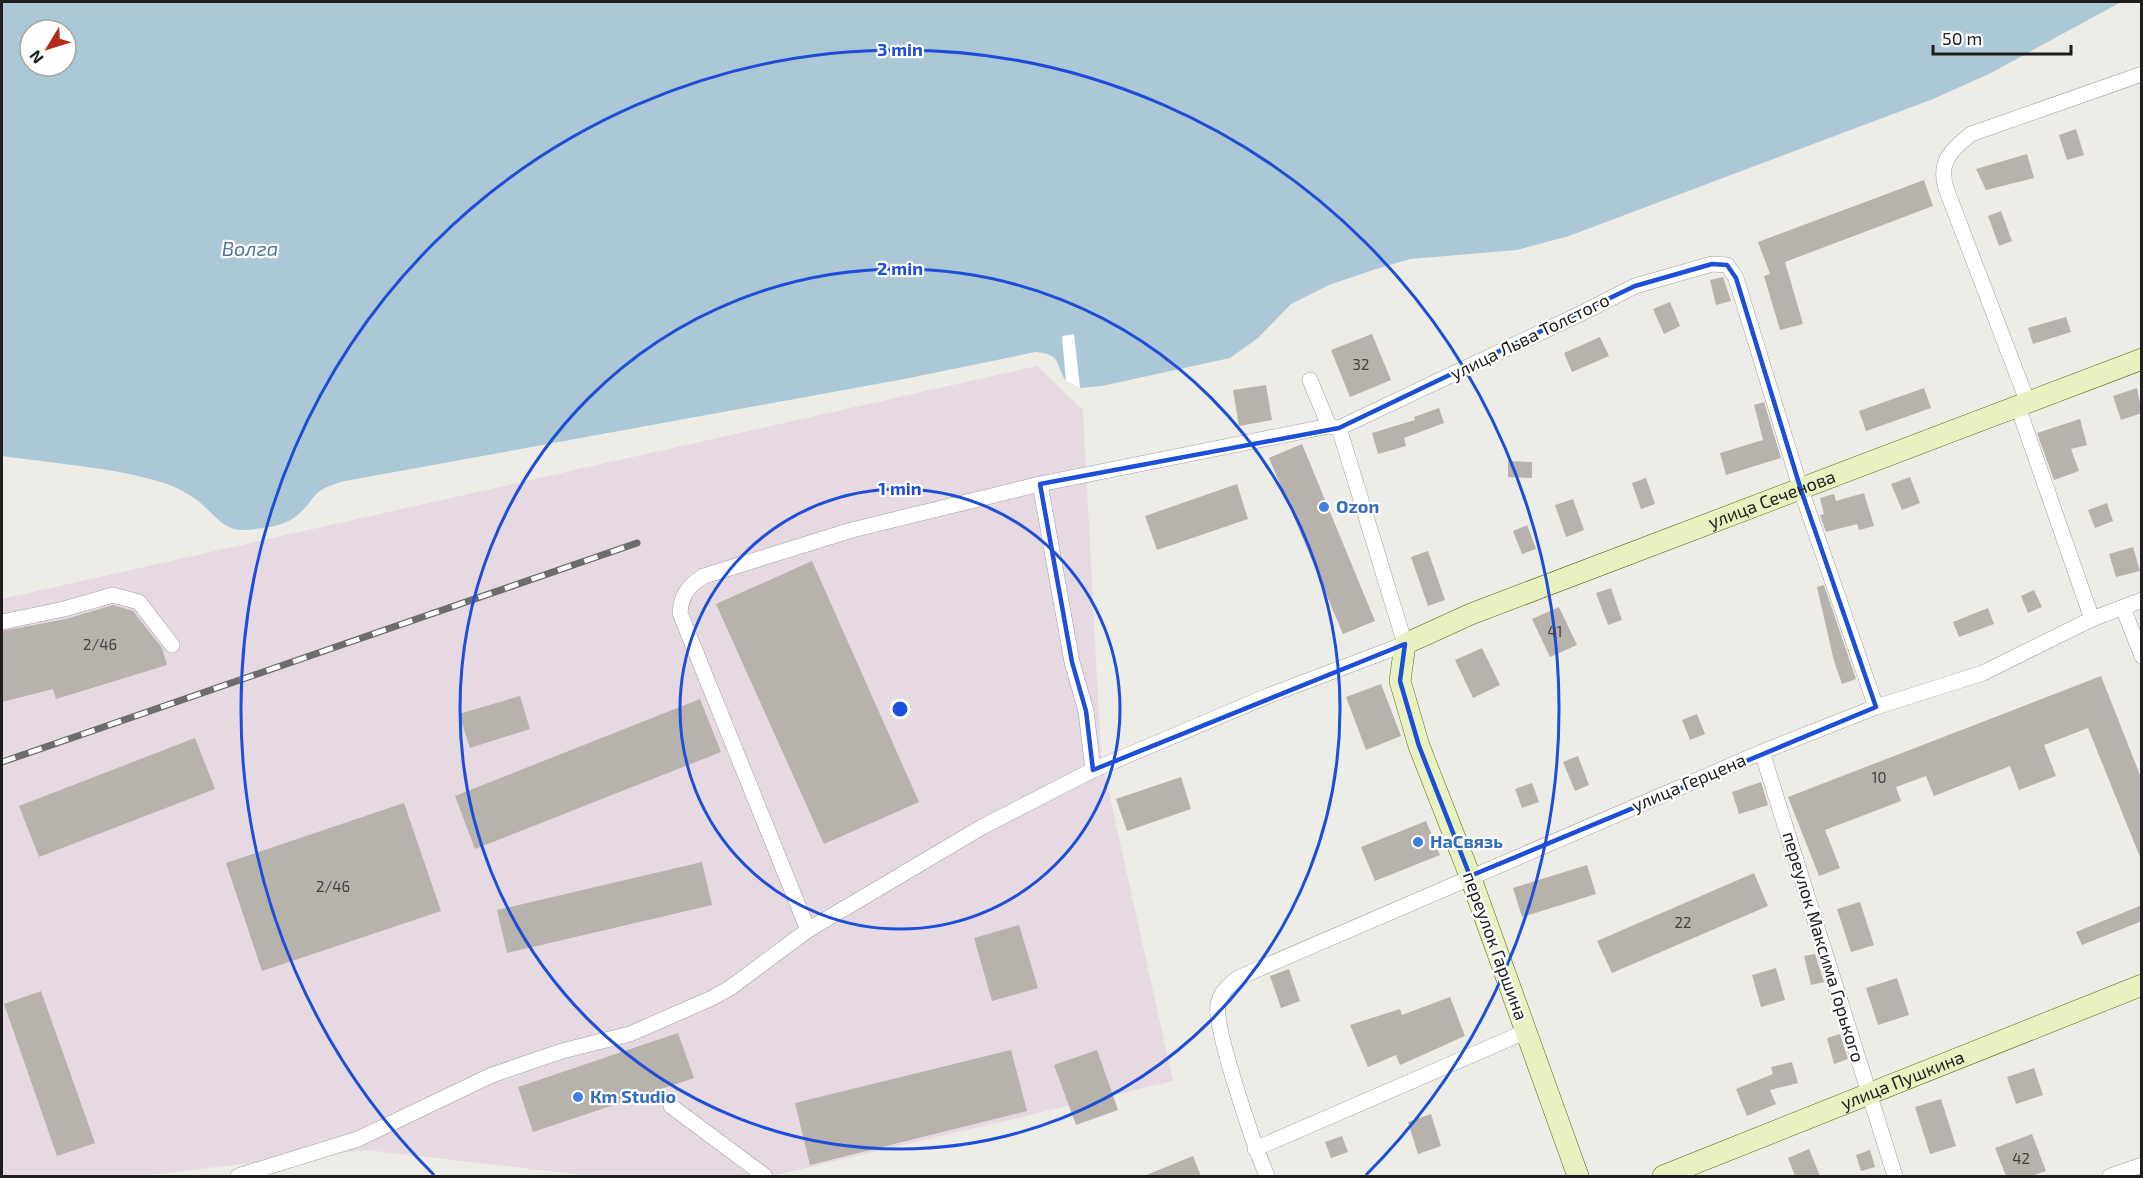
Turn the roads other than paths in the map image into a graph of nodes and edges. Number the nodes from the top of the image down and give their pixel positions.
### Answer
1 (2142, 74) edge
2 (2142, 359) edge
3 (1310, 380) dead end
4 (2023, 405) junction
5 (1334, 427) junction
6 (1040, 484) junction
7 (1801, 490) junction
8 (2142, 600) edge
9 (2122, 608) junction
10 (2092, 619) junction
11 (2, 622) edge
12 (1405, 644) junction
13 (171, 645) dead end
14 (2142, 656) edge
15 (1876, 707) junction
16 (1762, 752) junction
17 (1093, 770) junction
18 (1470, 876) junction
19 (808, 930) junction
20 (2142, 984) edge
21 (1525, 1032) junction
22 (1868, 1092) junction
23 (671, 1106) dead end
24 (1255, 1149) junction
25 (2142, 1165) edge
26 (238, 1176) edge
27 (765, 1176) edge
28 (1267, 1176) edge
29 (1578, 1176) edge
30 (1663, 1176) edge
31 (1895, 1176) edge
32 (2110, 1176) edge

1 - 4 street
2 - 4 main road, улица Сеченова
3 - 5 street, переулок Гаршина
4 - 7 main road, улица Сеченова
4 - 10 street
5 - 6 street, улица Льва Толстого
5 - 7 street, улица Льва Толстого
5 - 12 street, переулок Гаршина
6 - 17 street
6 - 19 street, улица Льва Толстого
7 - 12 main road, улица Сеченова
7 - 15 street
8 - 9 street, улица Герцена
9 - 10 street, улица Герцена
9 - 14 street
10 - 15 street, улица Герцена
11 - 13 street
12 - 17 street
12 - 18 main road, переулок Гаршина
15 - 16 street, улица Герцена
16 - 18 street, улица Герцена
16 - 22 street, переулок Максима Горького
17 - 19 street
18 - 21 main road, переулок Гаршина
18 - 24 street, улица Герцена
19 - 26 street
20 - 22 main road, улица Пушкина
21 - 24 street
21 - 29 main road, переулок Гаршина
22 - 30 main road, улица Пушкина
22 - 31 street, переулок Максима Горького
23 - 27 street
24 - 28 street
25 - 32 street

